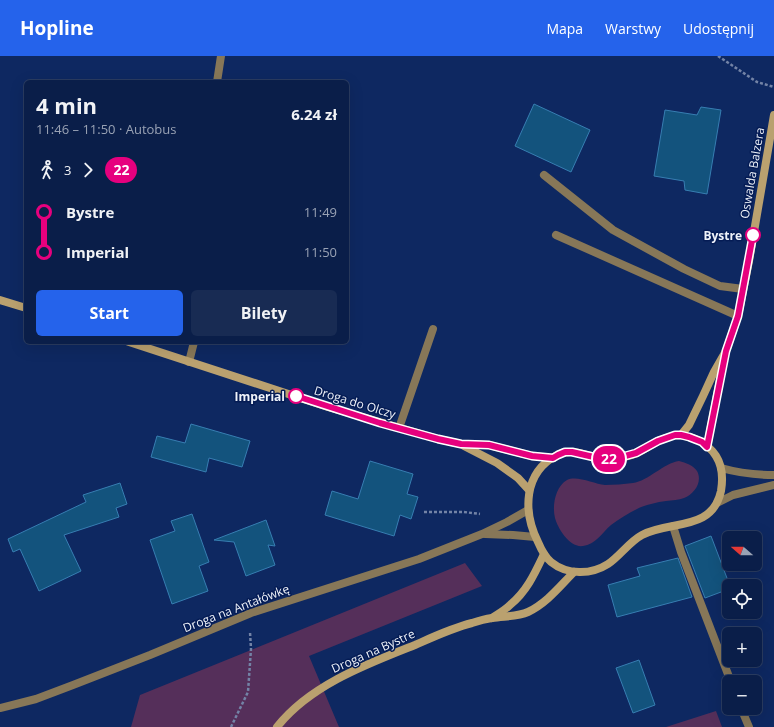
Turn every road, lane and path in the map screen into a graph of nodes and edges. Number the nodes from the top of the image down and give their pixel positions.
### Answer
1 (221, 56) edge
2 (718, 56) edge
3 (217, 80) edge
4 (774, 87) edge
5 (774, 115) edge
6 (544, 175) dead end
7 (556, 235) dead end
8 (743, 289) junction
9 (0, 300) edge
10 (24, 307) edge
11 (738, 316) junction
12 (433, 329) dead end
13 (135, 344) edge
14 (194, 344) edge
15 (726, 351) junction
16 (189, 362) junction
17 (399, 428) junction
18 (681, 435) junction
19 (461, 444) junction
20 (707, 447) junction
21 (553, 458) junction
22 (721, 468) junction
23 (774, 475) edge
24 (774, 485) edge
25 (529, 490) junction
26 (717, 503) junction
27 (528, 510) junction
28 (424, 512) dead end
29 (482, 514) dead end
30 (673, 526) junction
31 (482, 534) junction
32 (535, 537) junction
33 (544, 554) junction
34 (574, 572) junction
35 (492, 618) junction
36 (250, 630) dead end
37 (728, 675) edge
38 (0, 708) edge
39 (744, 715) edge
40 (231, 727) edge
41 (277, 727) edge
42 (749, 727) edge

1 - 3 street
2 - 4 path
5 - 8 street, Oswalda Balzera
6 - 8 street
7 - 11 street
8 - 11 street, Oswalda Balzera
9 - 10 street
11 - 15 street, Oswalda Balzera
12 - 17 street
13 - 16 street, Droga do Olczy
14 - 16 street
15 - 18 street, Oswalda Balzera
15 - 20 street, Oswalda Balzera
16 - 17 street, Droga do Olczy
17 - 19 street, Droga do Olczy
18 - 20 street
18 - 21 street
19 - 21 street, Droga do Olczy
19 - 25 street, Droga do Olczy
20 - 22 street
21 - 25 street
22 - 23 street
22 - 26 street
24 - 26 street
25 - 27 street
26 - 30 street
27 - 31 street, Droga na Antałówkę
27 - 32 street
28 - 29 path
30 - 34 street
30 - 37 street
31 - 32 street, Droga na Antałówkę
31 - 38 street, Droga na Antałówkę
32 - 33 street
33 - 34 street
33 - 35 street, Droga na Bystre
34 - 35 street, Droga na Bystre
35 - 41 street, Droga na Bystre
36 - 40 path
39 - 42 street

